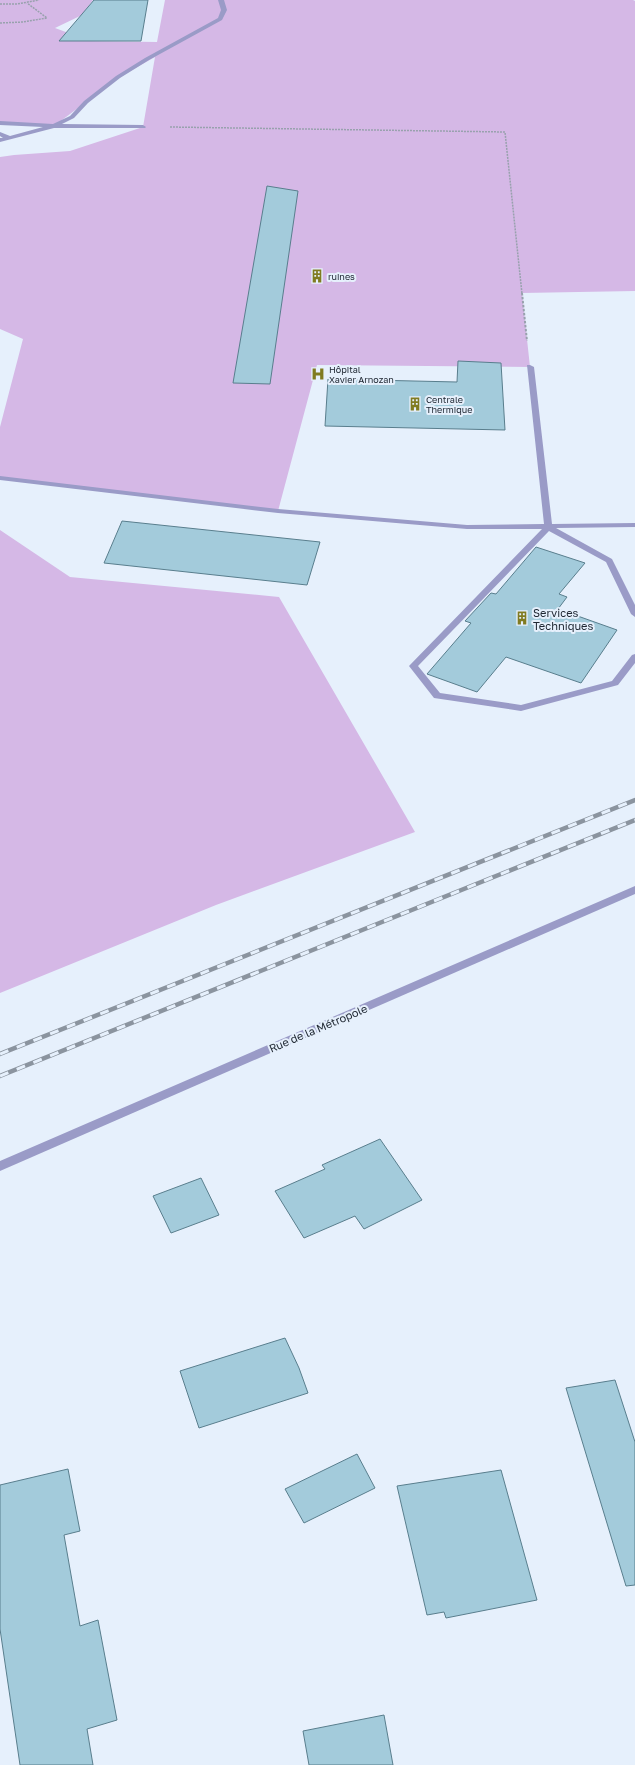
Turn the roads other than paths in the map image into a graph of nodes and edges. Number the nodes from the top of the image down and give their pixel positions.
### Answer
1 (221, 0) edge
2 (0, 123) edge
3 (54, 126) junction
4 (143, 127) road end
5 (0, 134) edge
6 (9, 138) junction
7 (0, 140) edge
8 (530, 368) road end
9 (0, 478) edge
10 (635, 525) edge
11 (548, 527) junction
12 (635, 614) edge
13 (635, 657) edge
14 (635, 890) edge
15 (0, 1166) edge

1 - 3 street
2 - 3 street
3 - 4 street
3 - 6 street
5 - 6 street
6 - 7 street
8 - 11 street
9 - 11 street
10 - 11 street
11 - 12 street
11 - 13 street
14 - 15 street, Rue de la Métropole

